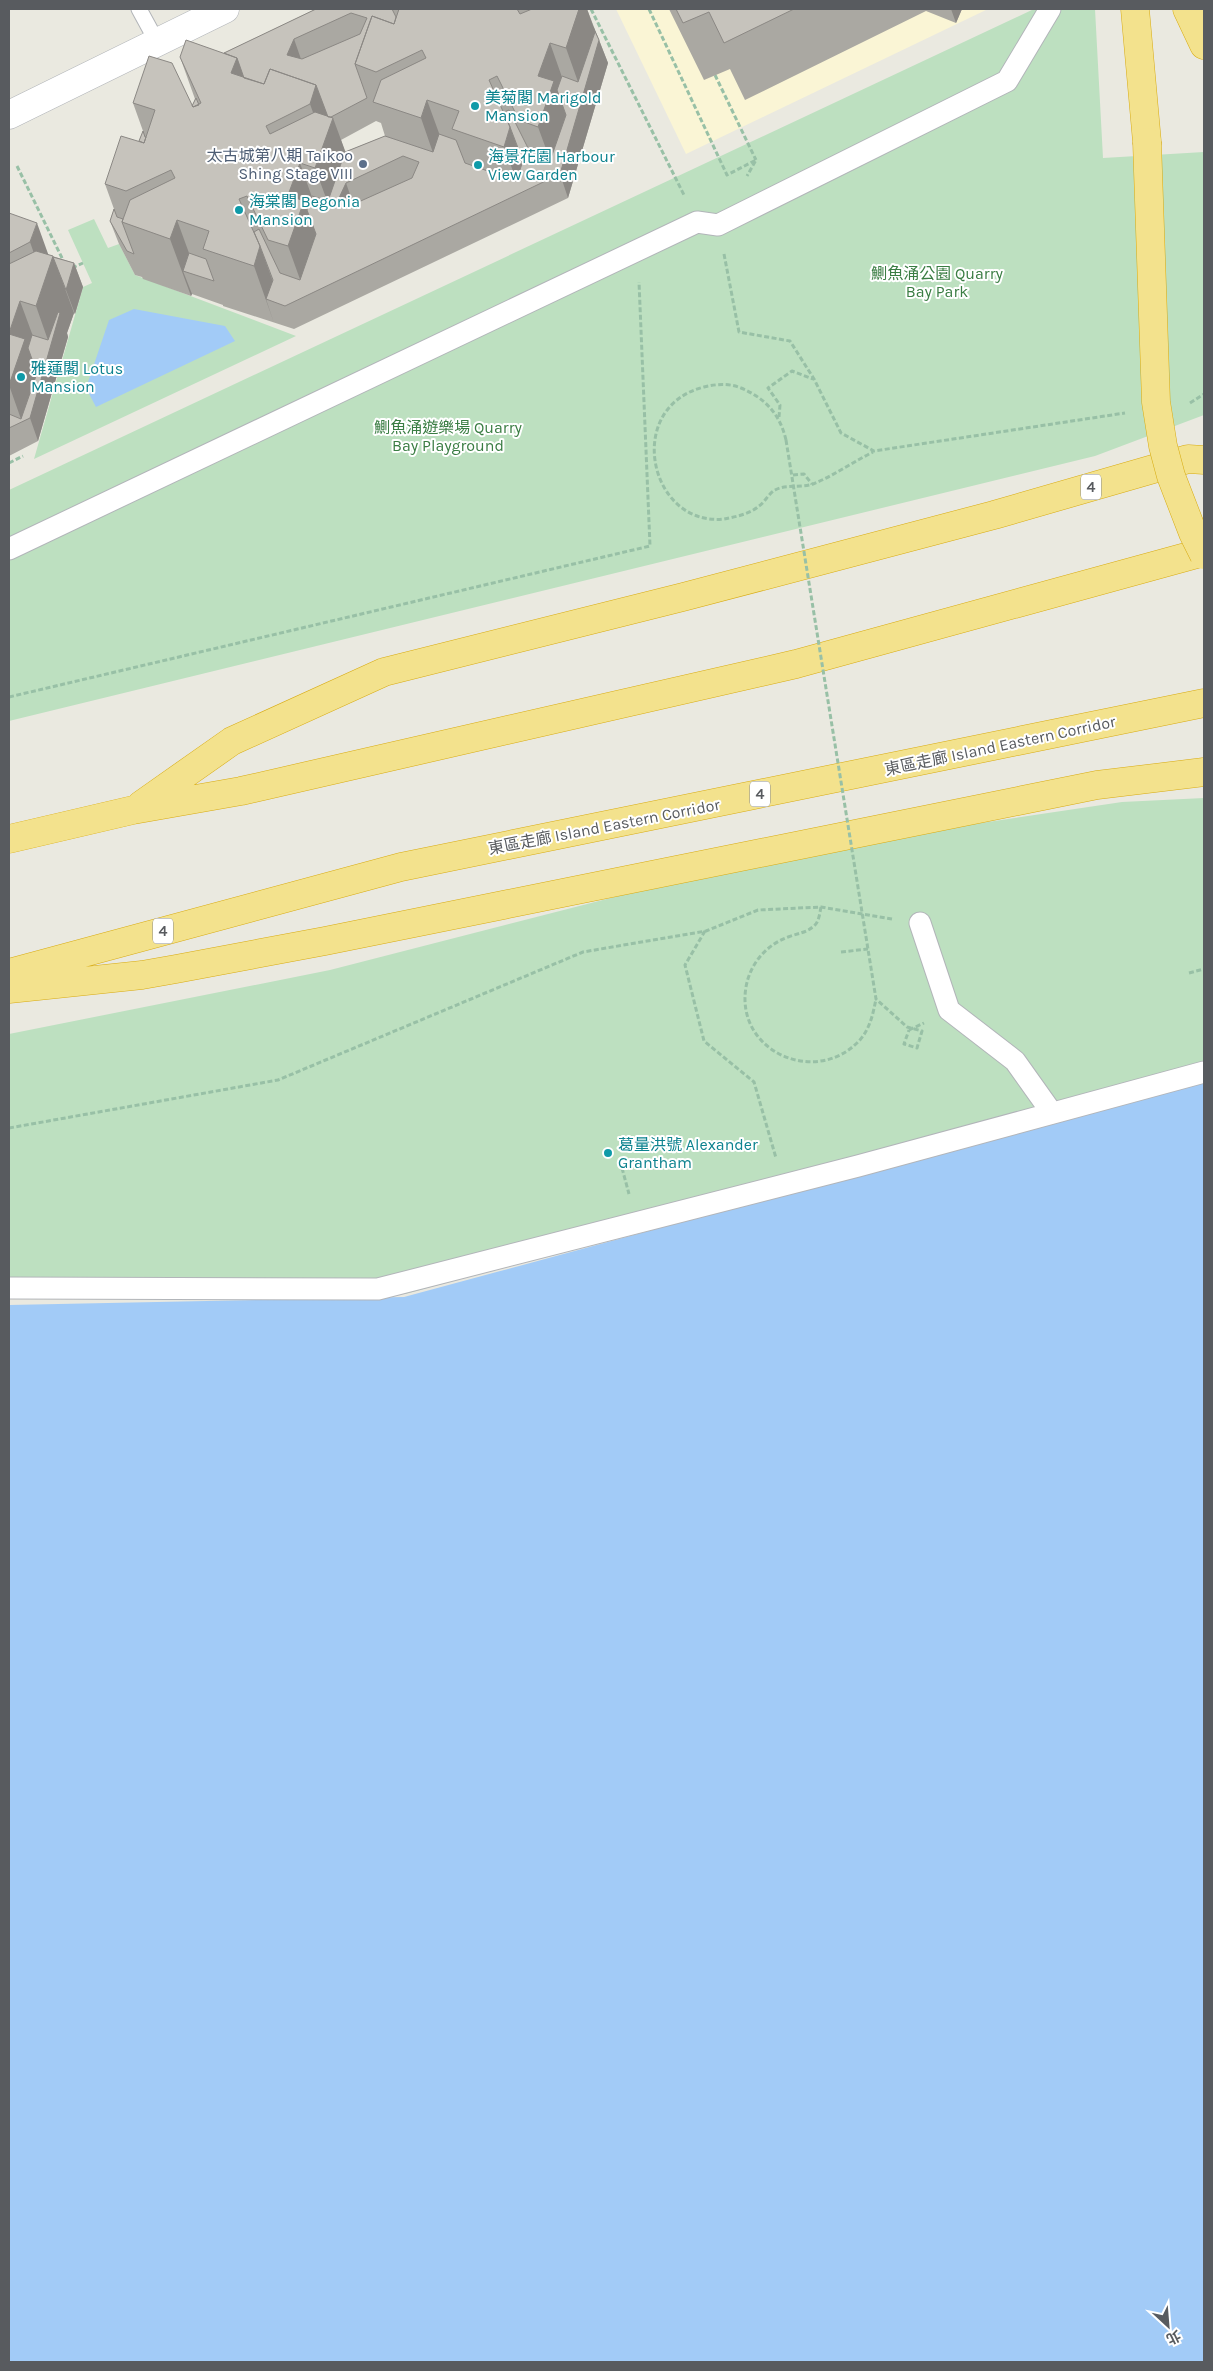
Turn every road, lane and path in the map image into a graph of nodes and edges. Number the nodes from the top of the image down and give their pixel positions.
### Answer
1 (140, 9) edge
2 (225, 9) edge
3 (591, 9) edge
4 (649, 9) edge
5 (1050, 9) edge
6 (1135, 9) edge
7 (1187, 9) edge
8 (157, 42) junction
9 (1204, 45) edge
10 (715, 75) edge
11 (9, 115) edge
12 (756, 160) junction
13 (17, 166) dead end
14 (746, 177) dead end
15 (708, 223) junction
16 (638, 251) junction
17 (83, 264) dead end
18 (814, 379) junction
19 (1204, 394) edge
20 (1184, 404) dead end
21 (1126, 413) dead end
22 (779, 417) junction
23 (1204, 437) edge
24 (874, 451) junction
25 (23, 456) dead end
26 (1196, 460) edge
27 (9, 463) edge
28 (792, 475) junction
29 (812, 484) junction
30 (9, 549) edge
31 (1204, 554) edge
32 (9, 697) edge
33 (1204, 703) edge
34 (1204, 772) edge
35 (133, 810) junction
36 (9, 839) edge
37 (822, 907) junction
38 (920, 924) joint
39 (706, 931) junction
40 (868, 949) junction
41 (841, 952) dead end
42 (1204, 969) edge
43 (9, 973) edge
44 (1189, 973) dead end
45 (9, 989) edge
46 (876, 999) junction
47 (908, 1030) dead end
48 (1204, 1072) edge
49 (1052, 1113) junction
50 (9, 1128) edge
51 (622, 1168) dead end
52 (784, 1184) junction
53 (630, 1196) dead end
54 (9, 1288) edge

1 - 8 lane
2 - 8 street
3 - 15 path
4 - 12 path
5 - 15 street
6 - 31 highway, bridge
7 - 9 highway
8 - 11 street
10 - 12 path
12 - 14 path
13 - 17 path
15 - 16 street
15 - 18 path
16 - 30 street
16 - 32 path
18 - 22 path
18 - 24 path
19 - 20 path
21 - 24 path
22 - 28 path, bridge
22 - 29 path
23 - 26 highway
24 - 29 path
25 - 27 path
26 - 35 highway, 4
28 - 29 path
28 - 40 path, bridge
31 - 35 highway, 4
33 - 43 highway, 東區走廊 Island Eastern Corridor / 4
34 - 45 highway
35 - 36 highway, 4
37 - 38 path
37 - 39 path
37 - 46 path
38 - 49 street
39 - 50 path
39 - 52 path
40 - 41 path
40 - 46 path, bridge
42 - 44 path
46 - 47 path, bridge
48 - 49 street
49 - 52 street
51 - 53 path
52 - 54 street

